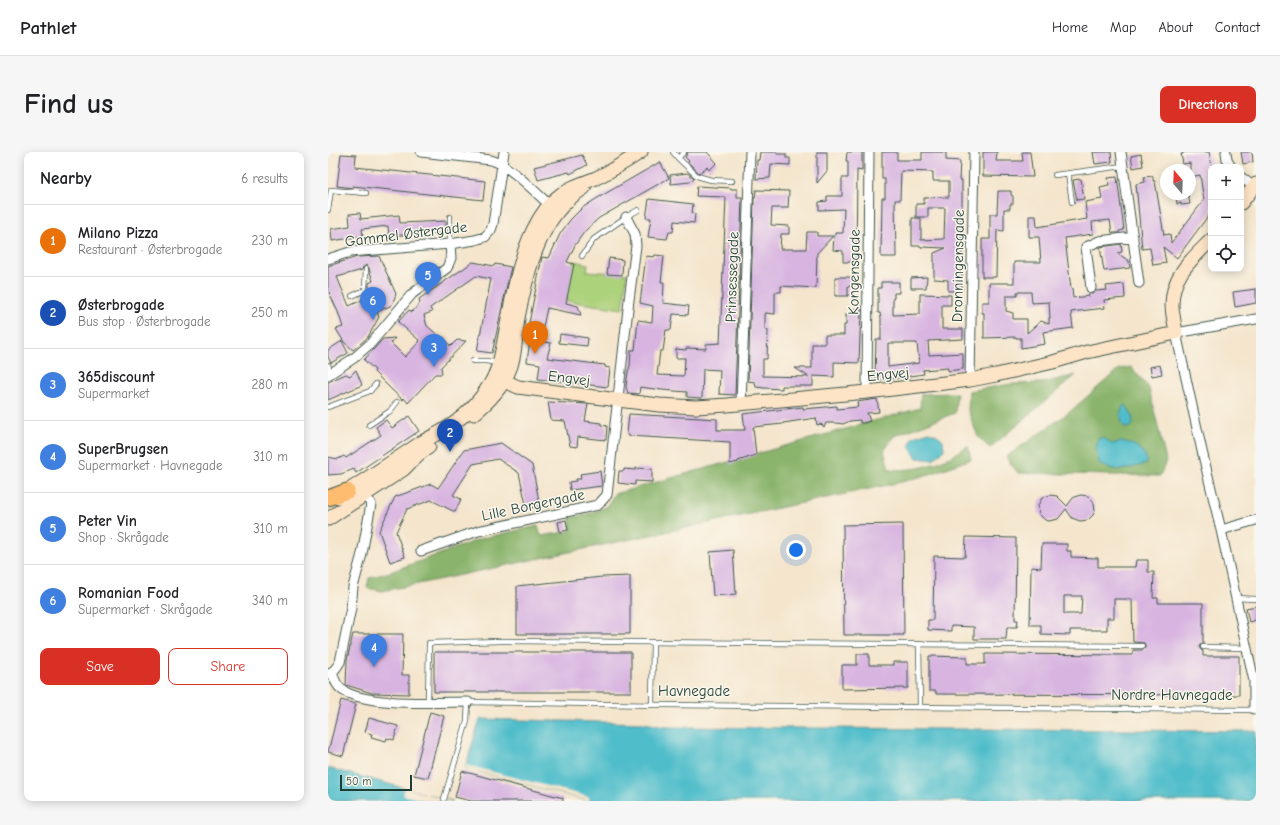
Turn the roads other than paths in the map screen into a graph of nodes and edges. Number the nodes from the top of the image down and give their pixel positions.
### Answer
1 (421, 152) edge
2 (504, 152) edge
3 (641, 152) edge
4 (673, 152) edge
5 (684, 152) edge
6 (750, 152) edge
7 (869, 152) edge
8 (974, 152) edge
9 (1121, 152) edge
10 (1226, 152) edge
11 (678, 158) junction
12 (1229, 164) edge
13 (502, 166) junction
14 (1123, 166) junction
15 (1068, 173) junction
16 (1056, 175) dead end
17 (1244, 179) edge
18 (732, 182) dead end
19 (1255, 185) edge
20 (366, 194) dead end
21 (1243, 200) edge
22 (1072, 202) dead end
23 (554, 208) junction
24 (328, 210) edge
25 (638, 210) dead end
26 (450, 217) dead end
27 (626, 217) junction
28 (1133, 236) junction
29 (1208, 243) edge
30 (450, 244) junction
31 (582, 256) dead end
32 (328, 259) edge
33 (366, 269) dead end
34 (1139, 283) dead end
35 (1091, 288) dead end
36 (352, 296) dead end
37 (1256, 319) edge
38 (1176, 333) junction
39 (473, 361) dead end
40 (329, 371) edge
41 (502, 372) junction
42 (970, 380) junction
43 (376, 384) dead end
44 (867, 392) junction
45 (618, 400) junction
46 (397, 402) dead end
47 (741, 404) junction
48 (328, 407) edge
49 (369, 425) dead end
50 (357, 490) junction
51 (328, 498) edge
52 (328, 503) edge
53 (328, 519) edge
54 (1256, 520) edge
55 (1221, 530) junction
56 (421, 551) dead end
57 (1235, 598) junction
58 (1256, 600) edge
59 (653, 642) junction
60 (919, 644) junction
61 (1142, 646) dead end
62 (1203, 647) dead end
63 (1246, 648) junction
64 (330, 673) edge
65 (428, 702) junction
66 (468, 702) junction
67 (652, 705) junction
68 (920, 707) junction
69 (1255, 710) edge
70 (444, 799) dead end

1 - 13 street
2 - 13 street, Gammel Østergade
3 - 23 street
4 - 11 lane
5 - 11 lane
6 - 47 street, Prinsessegade
7 - 44 street, Kongensgade
8 - 42 street, Dronningensgade
9 - 14 street
10 - 12 street
11 - 18 lane
13 - 23 street
13 - 30 street, Gammel Østergade
14 - 15 lane
14 - 28 street
15 - 16 lane
15 - 22 lane
17 - 19 street
19 - 21 street
20 - 24 lane
23 - 41 street
25 - 27 lane
26 - 30 lane
27 - 31 lane
27 - 45 street, Lille Borgergade
28 - 34 street
28 - 35 street
29 - 38 street
30 - 32 street, Gammel Østergade
30 - 40 street
33 - 36 lane
37 - 38 street
38 - 42 street, Engvej
38 - 55 street, Nordre Havnegade
39 - 41 lane
41 - 45 street, Engvej
41 - 50 street
42 - 44 street, Engvej
43 - 48 lane
44 - 47 street, Engvej
45 - 47 street, Engvej
45 - 56 street, Lille Borgergade
46 - 49 lane
50 - 51 main road
50 - 52 street
50 - 53 street
50 - 64 street
54 - 55 street
55 - 57 street, Nordre Havnegade
57 - 58 lane
57 - 63 street, Nordre Havnegade
59 - 60 lane
59 - 65 lane
59 - 67 lane
60 - 61 lane
60 - 68 lane
62 - 63 lane
63 - 69 street, Nordre Havnegade
64 - 65 street, Havnegade
65 - 66 street, Havnegade
66 - 67 lane, Havnegade
66 - 70 lane
67 - 68 lane, Havnegade
68 - 69 lane, Nordre Havnegade

